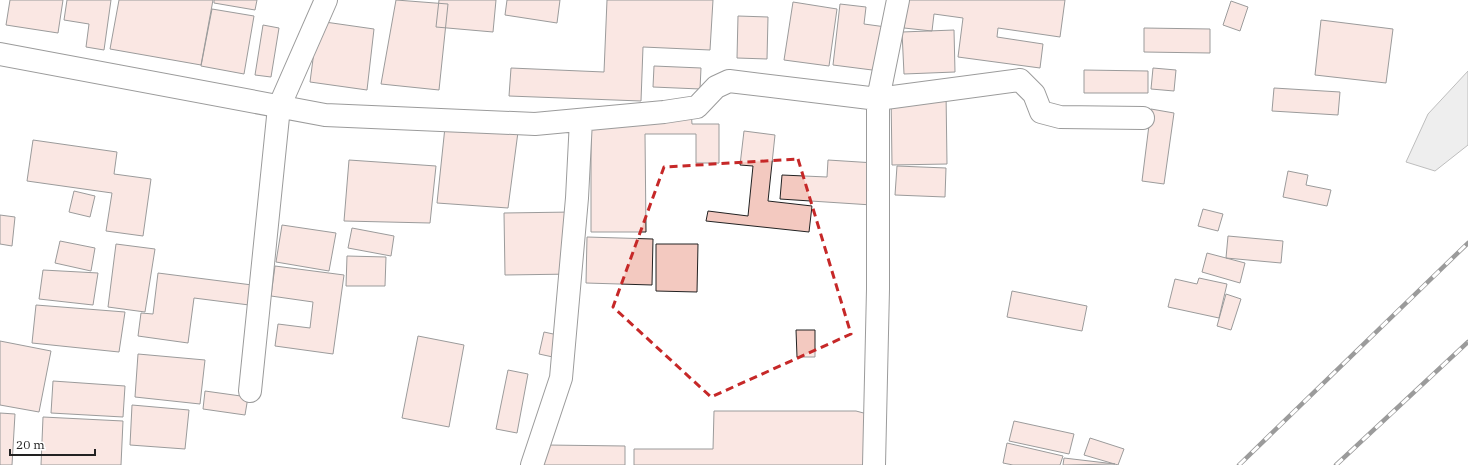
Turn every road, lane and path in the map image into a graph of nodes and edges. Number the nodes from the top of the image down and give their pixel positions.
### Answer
1 (326, 0) edge
2 (898, 0) edge
3 (0, 54) edge
4 (878, 99) junction
5 (279, 107) junction
6 (1143, 118) dead end
7 (580, 120) junction
8 (250, 391) dead end
9 (532, 465) edge
10 (874, 465) edge

1 - 5 street
2 - 4 street
3 - 5 street
4 - 6 street
4 - 7 street
4 - 10 street
5 - 7 street
5 - 8 street
7 - 9 street

